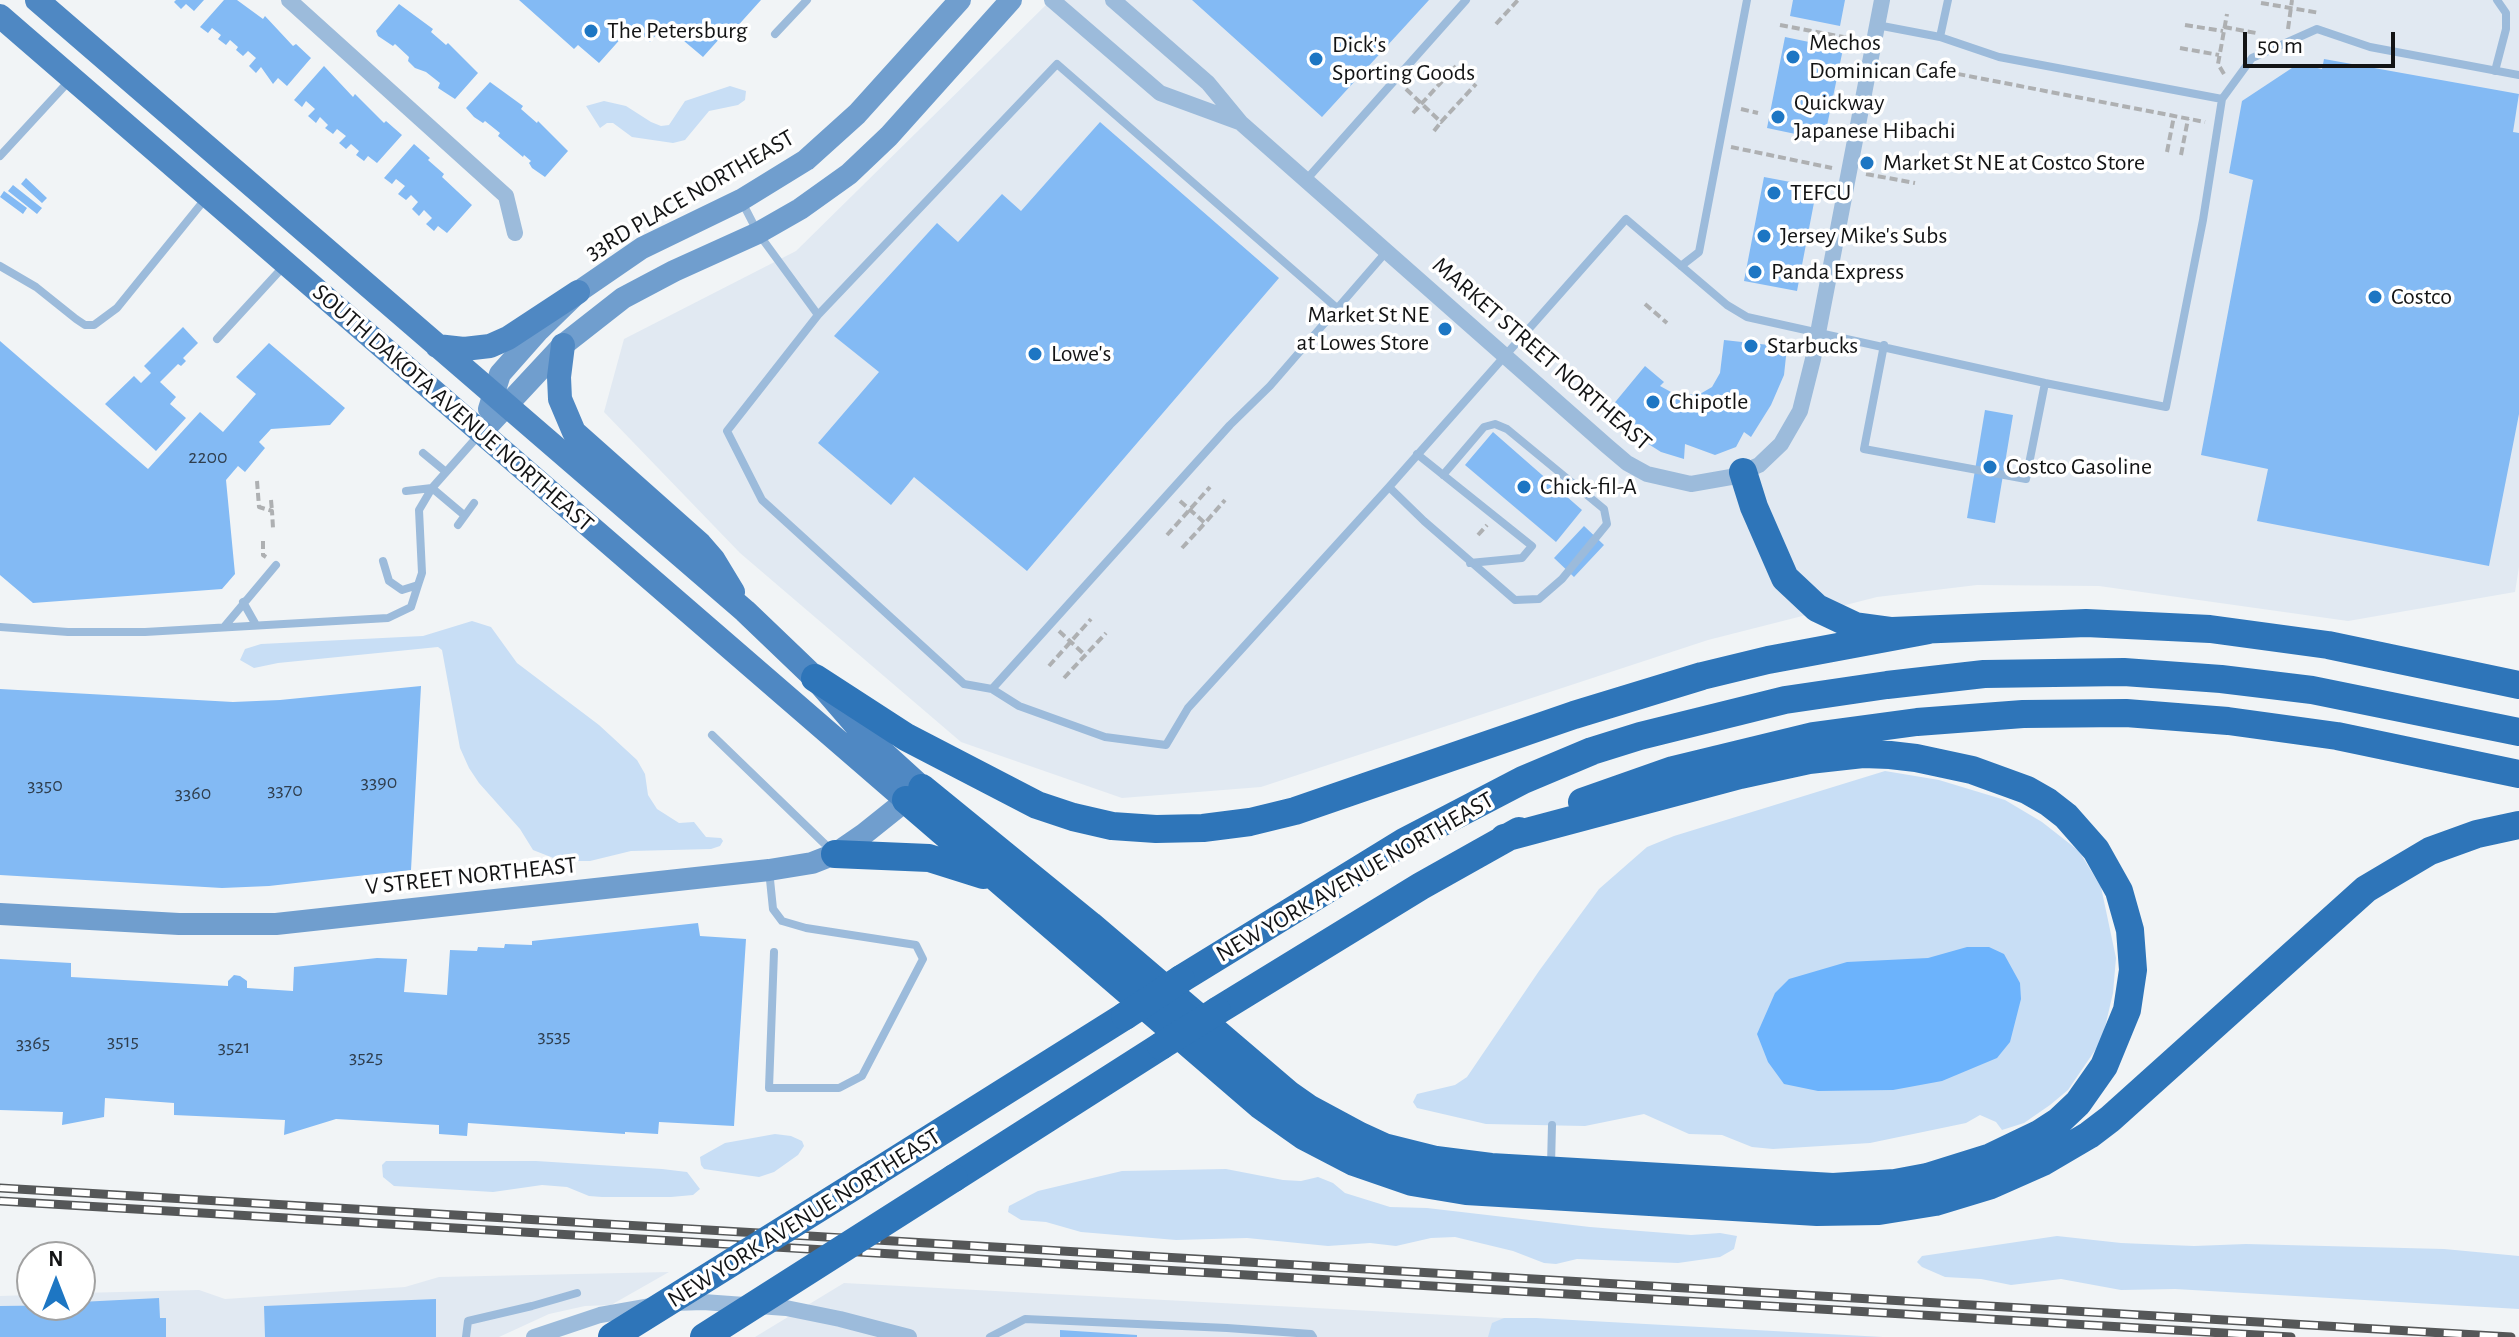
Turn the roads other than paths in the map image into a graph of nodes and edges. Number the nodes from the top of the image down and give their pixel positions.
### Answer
1 (37, 0) edge
2 (289, 0) edge
3 (807, 0) edge
4 (960, 0) edge
5 (1011, 0) edge
6 (1052, 0) edge
7 (1113, 0) edge
8 (1466, 0) edge
9 (1747, 0) edge
10 (1882, 0) edge
11 (1948, 0) edge
12 (2497, 0) edge
13 (0, 16) edge
14 (1877, 25) junction
15 (775, 34) dead end
16 (1940, 37) junction
17 (2495, 71) junction
18 (2519, 75) edge
19 (72, 78) junction
20 (2222, 99) junction
21 (1241, 123) junction
22 (0, 156) edge
23 (1306, 180) junction
24 (208, 196) junction
25 (741, 200) junction
26 (515, 233) dead end
27 (758, 233) junction
28 (1387, 251) junction
29 (286, 263) junction
30 (0, 266) edge
31 (1681, 266) junction
32 (578, 292) junction
33 (1338, 309) junction
34 (818, 315) junction
35 (1818, 333) junction
36 (217, 339) dead end
37 (563, 345) junction
38 (1884, 345) junction
39 (437, 346) junction
40 (1504, 355) junction
41 (2045, 383) junction
42 (500, 401) junction
43 (481, 433) junction
44 (423, 453) dead end
45 (1417, 454) junction
46 (446, 472) junction
47 (1743, 472) junction
48 (1443, 475) junction
49 (1389, 487) junction
50 (432, 488) junction
51 (406, 491) dead end
52 (474, 503) dead end
53 (464, 515) junction
54 (458, 525) dead end
55 (383, 561) dead end
56 (1470, 563) junction
57 (276, 565) dead end
58 (418, 585) junction
59 (243, 602) junction
60 (745, 611) junction
61 (256, 625) junction
62 (0, 627) edge
63 (224, 627) junction
64 (1929, 630) junction
65 (815, 678) junction
66 (2519, 685) edge
67 (992, 689) junction
68 (2519, 732) edge
69 (712, 735) dead end
70 (2519, 774) edge
71 (914, 794) junction
72 (1037, 805) junction
73 (2519, 825) edge
74 (1504, 838) junction
75 (835, 854) junction
76 (769, 870) junction
77 (1000, 881) junction
78 (0, 914) edge
79 (774, 952) dead end
80 (1552, 1125) dead end
81 (1551, 1170) junction
82 (577, 1293) dead end
83 (903, 1336) edge
84 (466, 1337) edge
85 (534, 1337) edge
86 (612, 1337) edge
87 (704, 1337) edge
88 (990, 1337) edge
89 (1313, 1337) edge

1 - 39 main road, SOUTH DAKOTA AVENUE NORTHEAST
2 - 26 street
3 - 15 lane
4 - 25 street, 33RD PLACE NORTHEAST
5 - 27 street, 33RD PLACE NORTHEAST
6 - 21 street, MARKET STREET NORTHEAST
7 - 21 street, MARKET STREET NORTHEAST
8 - 23 lane
9 - 31 lane
10 - 14 street, MARKET STREET NORTHEAST
11 - 16 lane
12 - 17 lane
13 - 19 main road, SOUTH DAKOTA AVENUE NORTHEAST
14 - 16 lane
14 - 35 street, MARKET STREET NORTHEAST
16 - 20 lane
17 - 18 lane
17 - 20 lane
19 - 22 lane
19 - 24 main road, SOUTH DAKOTA AVENUE NORTHEAST
20 - 41 lane
21 - 23 street, MARKET STREET NORTHEAST
23 - 28 street, MARKET STREET NORTHEAST
24 - 29 main road, SOUTH DAKOTA AVENUE NORTHEAST
24 - 30 lane
25 - 27 lane
25 - 32 street, 33RD PLACE NORTHEAST
27 - 34 lane
27 - 37 street, 33RD PLACE NORTHEAST
28 - 33 lane
28 - 40 street, MARKET STREET NORTHEAST
29 - 36 lane
29 - 43 main road, SOUTH DAKOTA AVENUE NORTHEAST
31 - 35 lane
31 - 40 lane
32 - 39 main road
32 - 42 street, 33RD PLACE NORTHEAST
33 - 34 lane
33 - 67 lane
34 - 67 lane
35 - 38 lane
35 - 47 street, MARKET STREET NORTHEAST
37 - 42 street, 33RD PLACE NORTHEAST
37 - 60 main road
38 - 41 lane
38 - 41 lane
39 - 42 main road, SOUTH DAKOTA AVENUE NORTHEAST
40 - 45 lane
40 - 47 street, MARKET STREET NORTHEAST
42 - 43 street, 33RD PLACE NORTHEAST
42 - 60 main road, SOUTH DAKOTA AVENUE NORTHEAST
43 - 46 lane
43 - 71 main road, SOUTH DAKOTA AVENUE NORTHEAST
44 - 46 lane
45 - 48 lane
45 - 49 lane
46 - 50 lane
47 - 64 highway
48 - 56 lane
48 - 56 lane
49 - 56 lane
49 - 67 lane
50 - 51 lane
50 - 53 lane
50 - 58 lane
52 - 53 lane
53 - 54 lane
55 - 58 lane
57 - 59 lane
58 - 61 lane
59 - 61 lane
59 - 63 lane
60 - 65 main road, SOUTH DAKOTA AVENUE NORTHEAST
61 - 63 lane
62 - 63 lane
64 - 66 highway
64 - 72 highway
65 - 71 main road, SOUTH DAKOTA AVENUE NORTHEAST
65 - 72 highway
68 - 86 highway, NEW YORK AVENUE NORTHEAST, bridge
69 - 75 lane
70 - 74 highway, NEW YORK AVENUE NORTHEAST
71 - 72 highway
71 - 75 street, V STREET NORTHEAST
71 - 77 highway
71 - 81 highway
73 - 77 highway
74 - 81 highway
74 - 87 highway, NEW YORK AVENUE NORTHEAST, bridge
75 - 76 street, V STREET NORTHEAST
75 - 77 highway
76 - 78 street, V STREET NORTHEAST
76 - 79 lane
80 - 81 lane
82 - 84 lane
83 - 85 street
88 - 89 lane

